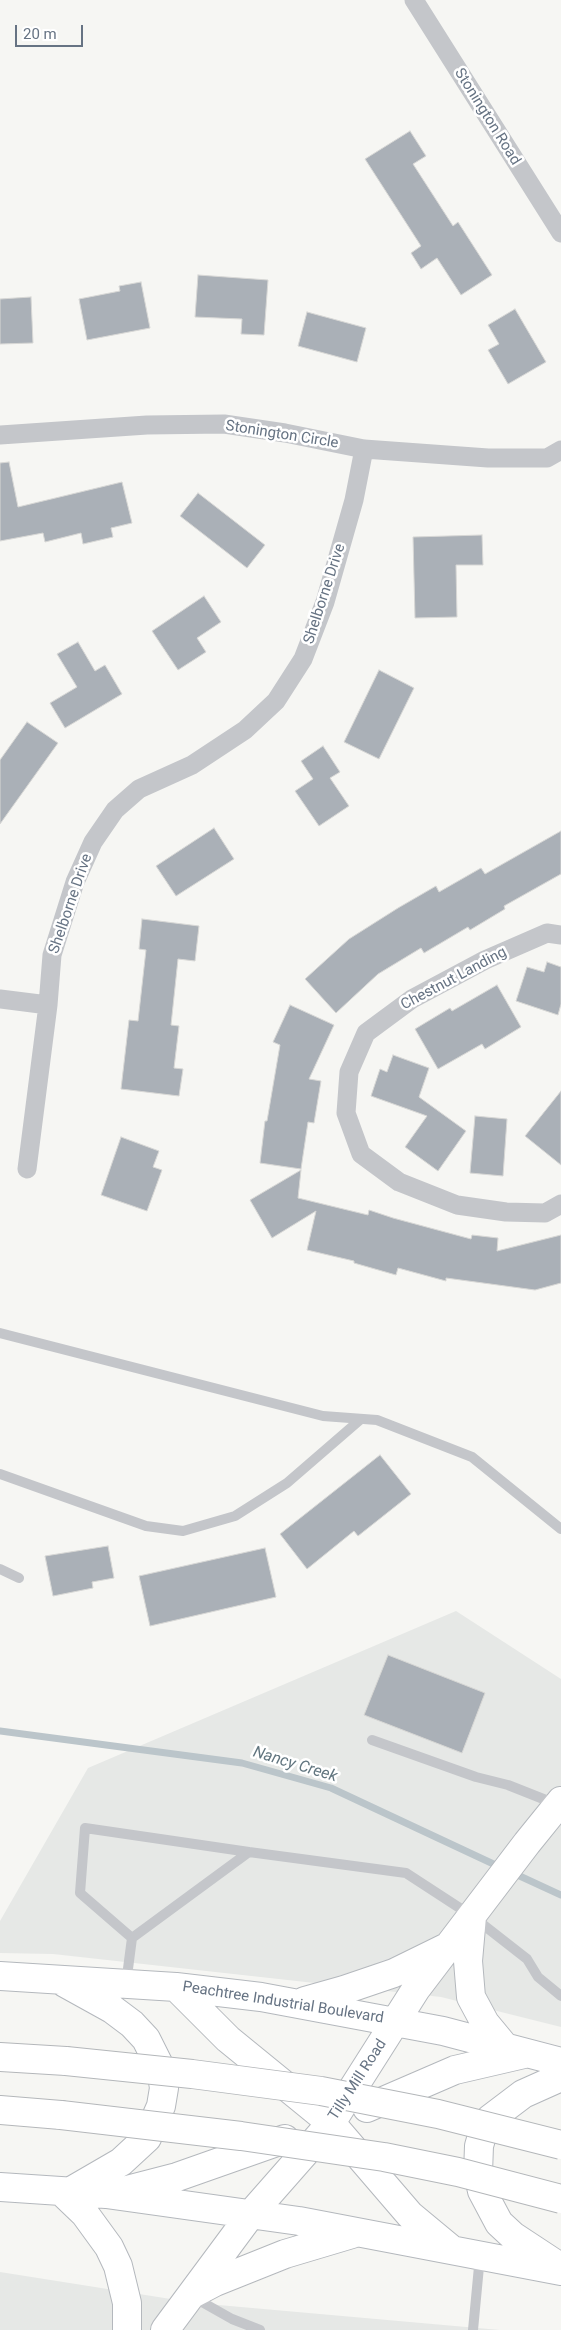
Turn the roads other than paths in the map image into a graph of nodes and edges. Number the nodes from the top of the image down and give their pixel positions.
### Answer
1 (414, 0) edge
2 (561, 233) edge
3 (0, 435) edge
4 (364, 449) junction
5 (561, 450) edge
6 (561, 935) edge
7 (0, 1000) edge
8 (48, 1005) junction
9 (26, 1169) dead end
10 (561, 1204) edge
11 (0, 1333) edge
12 (361, 1419) junction
13 (0, 1474) edge
14 (561, 1529) edge
15 (0, 1569) edge
16 (19, 1578) dead end
17 (372, 1740) dead end
18 (560, 1804) edge
19 (249, 1852) junction
20 (480, 1906) junction
21 (132, 1938) junction
22 (450, 1945) junction
23 (0, 1976) edge
24 (59, 1980) junction
25 (126, 1985) junction
26 (176, 1986) junction
27 (561, 1996) edge
28 (296, 2003) junction
29 (396, 2021) junction
30 (504, 2046) junction
31 (530, 2052) junction
32 (0, 2058) edge
33 (561, 2062) edge
34 (561, 2077) edge
35 (0, 2110) edge
36 (331, 2123) junction
37 (561, 2145) edge
38 (0, 2187) edge
39 (66, 2191) junction
40 (106, 2194) junction
41 (561, 2199) edge
42 (251, 2214) junction
43 (359, 2232) junction
44 (453, 2250) junction
45 (480, 2255) junction
46 (561, 2267) edge
47 (561, 2271) edge
48 (190, 2295) junction
49 (127, 2330) edge
50 (165, 2330) edge
51 (260, 2330) edge
52 (474, 2330) edge

1 - 2 street, Stonington Road
3 - 4 street, Stonington Circle
4 - 5 street, Stonington Circle
4 - 8 street, Shelborne Drive
6 - 10 street, Chestnut Landing
7 - 8 street
8 - 9 street, Shelborne Drive
11 - 12 lane
12 - 13 lane
12 - 14 lane
15 - 16 lane
17 - 18 lane
18 - 20 main road, Tilly Mill Road
19 - 20 lane
19 - 21 lane
19 - 21 lane
20 - 22 main road, Tilly Mill Road
20 - 27 lane
20 - 30 main road
21 - 25 lane
22 - 28 main road
22 - 29 main road, Tilly Mill Road
23 - 24 main road, Peachtree Industrial Boulevard
24 - 25 main road, Peachtree Industrial Boulevard
24 - 39 main road
25 - 26 main road, Peachtree Industrial Boulevard
26 - 28 main road, Peachtree Industrial Boulevard
26 - 36 main road
28 - 29 main road, Peachtree Industrial Boulevard
29 - 30 main road, Peachtree Industrial Boulevard
29 - 36 main road, Tilly Mill Road
30 - 31 main road, Peachtree Industrial Boulevard
31 - 33 main road, Peachtree Industrial Boulevard
31 - 36 main road
32 - 37 main road, bridge
34 - 46 main road
35 - 41 main road, bridge
36 - 40 main road
36 - 42 main road, Tilly Mill Road
36 - 44 main road
38 - 39 main road
39 - 40 main road
39 - 49 main road
40 - 42 main road
42 - 43 main road
42 - 48 main road, Tilly Mill Road
43 - 44 main road
43 - 48 main road
44 - 45 main road
45 - 47 main road
45 - 52 lane
48 - 50 main road, Tilly Mill Road
48 - 51 lane

